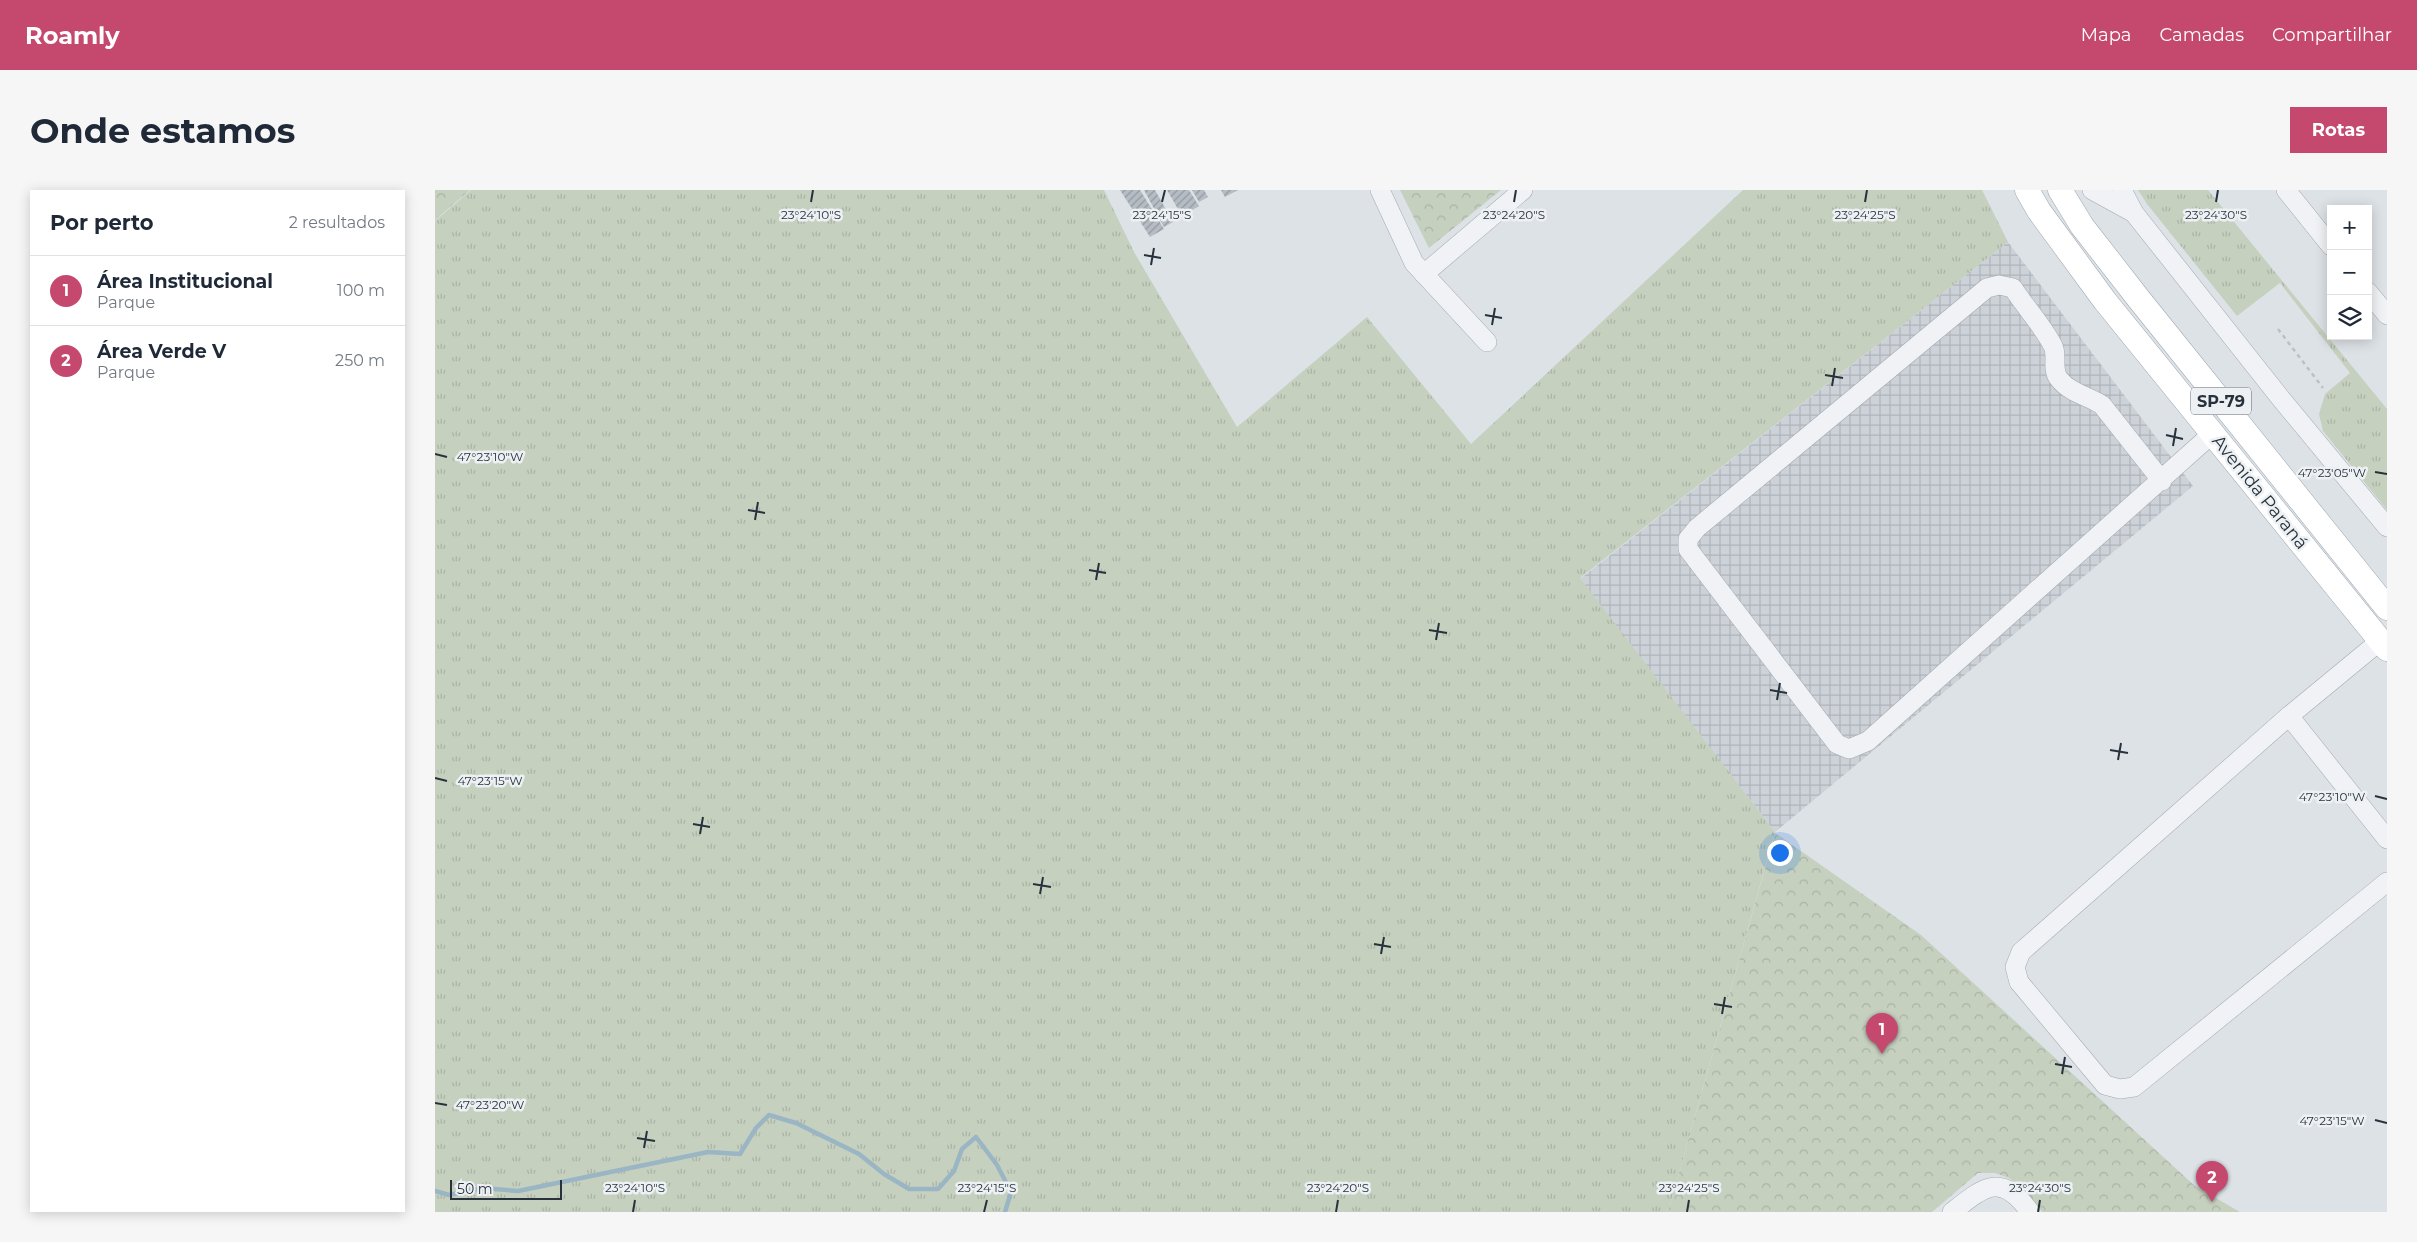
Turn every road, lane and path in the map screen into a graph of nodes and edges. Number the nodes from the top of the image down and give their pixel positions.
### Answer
1 (1380, 190) edge
2 (1523, 190) edge
3 (2027, 190) edge
4 (2060, 190) edge
5 (2092, 190) edge
6 (2122, 190) edge
7 (2286, 190) edge
8 (2134, 212) junction
9 (2327, 241) edge
10 (1419, 269) junction
11 (2370, 295) edge
12 (2387, 315) edge
13 (2278, 329) dead end
14 (1487, 342) dead end
15 (2323, 388) dead end
16 (2212, 434) junction
17 (2162, 481) junction
18 (2387, 527) edge
19 (2387, 608) edge
20 (2384, 645) edge
21 (2289, 716) junction
22 (2387, 839) edge
23 (2387, 882) edge
24 (1952, 1212) edge
25 (2030, 1212) edge

1 - 10 street
2 - 10 street
3 - 16 main road, Avenida Paraná / SP-79
4 - 19 main road, Avenida Paraná / SP-79
5 - 8 street
6 - 8 street
7 - 9 street
8 - 18 street
10 - 14 street
11 - 12 street
13 - 15 path
16 - 17 street
16 - 20 main road, Avenida Paraná / SP-79
17 - 17 street
20 - 21 street
21 - 22 street
21 - 23 street
24 - 25 street

